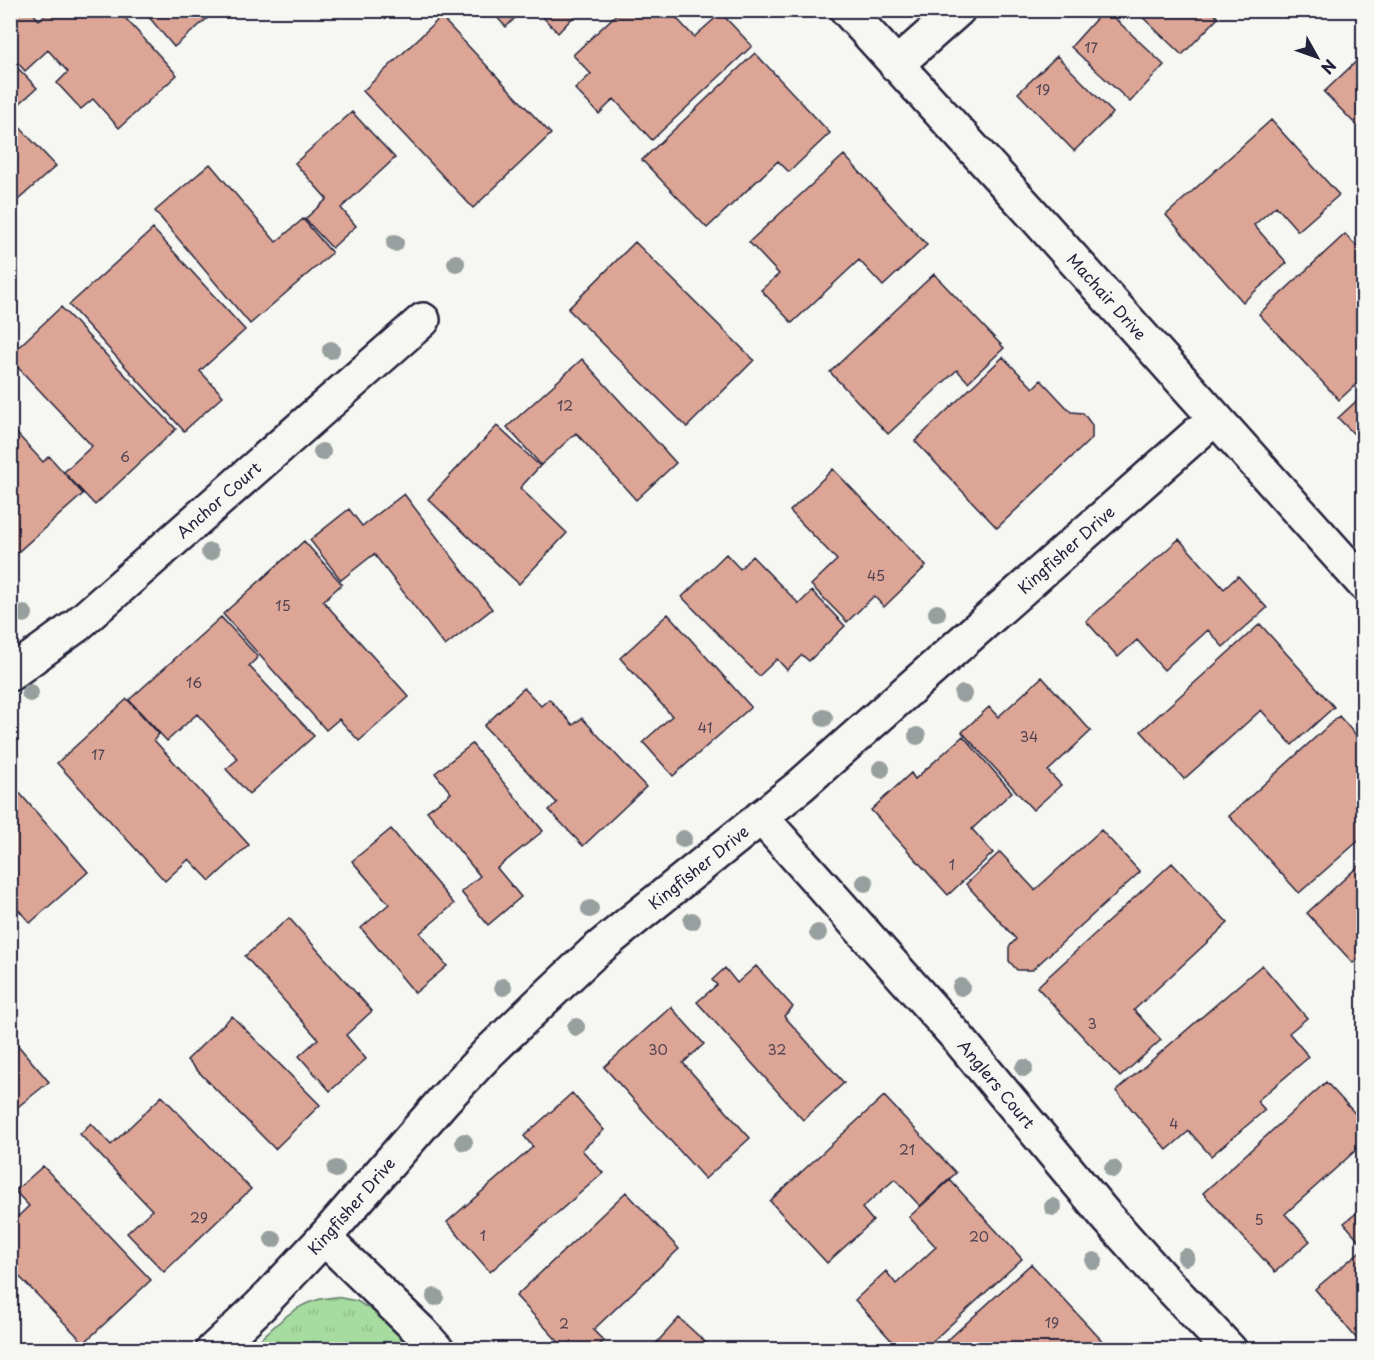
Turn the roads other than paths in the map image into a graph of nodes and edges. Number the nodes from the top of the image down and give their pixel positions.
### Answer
1 (847, 10) edge
2 (958, 10) edge
3 (896, 65) junction
4 (423, 321) dead end
5 (1215, 418) junction
6 (1364, 584) edge
7 (10, 674) edge
8 (761, 818) junction
9 (324, 1238) junction
10 (213, 1350) edge
11 (437, 1350) edge
12 (1230, 1350) edge

1 - 3 street, Machair Drive
2 - 3 street
3 - 5 street, Machair Drive
4 - 7 street, Anchor Court
5 - 6 street, Machair Drive
5 - 8 street, Kingfisher Drive
8 - 9 street, Kingfisher Drive
8 - 12 street, Anglers Court
9 - 10 street, Kingfisher Drive
9 - 11 street

